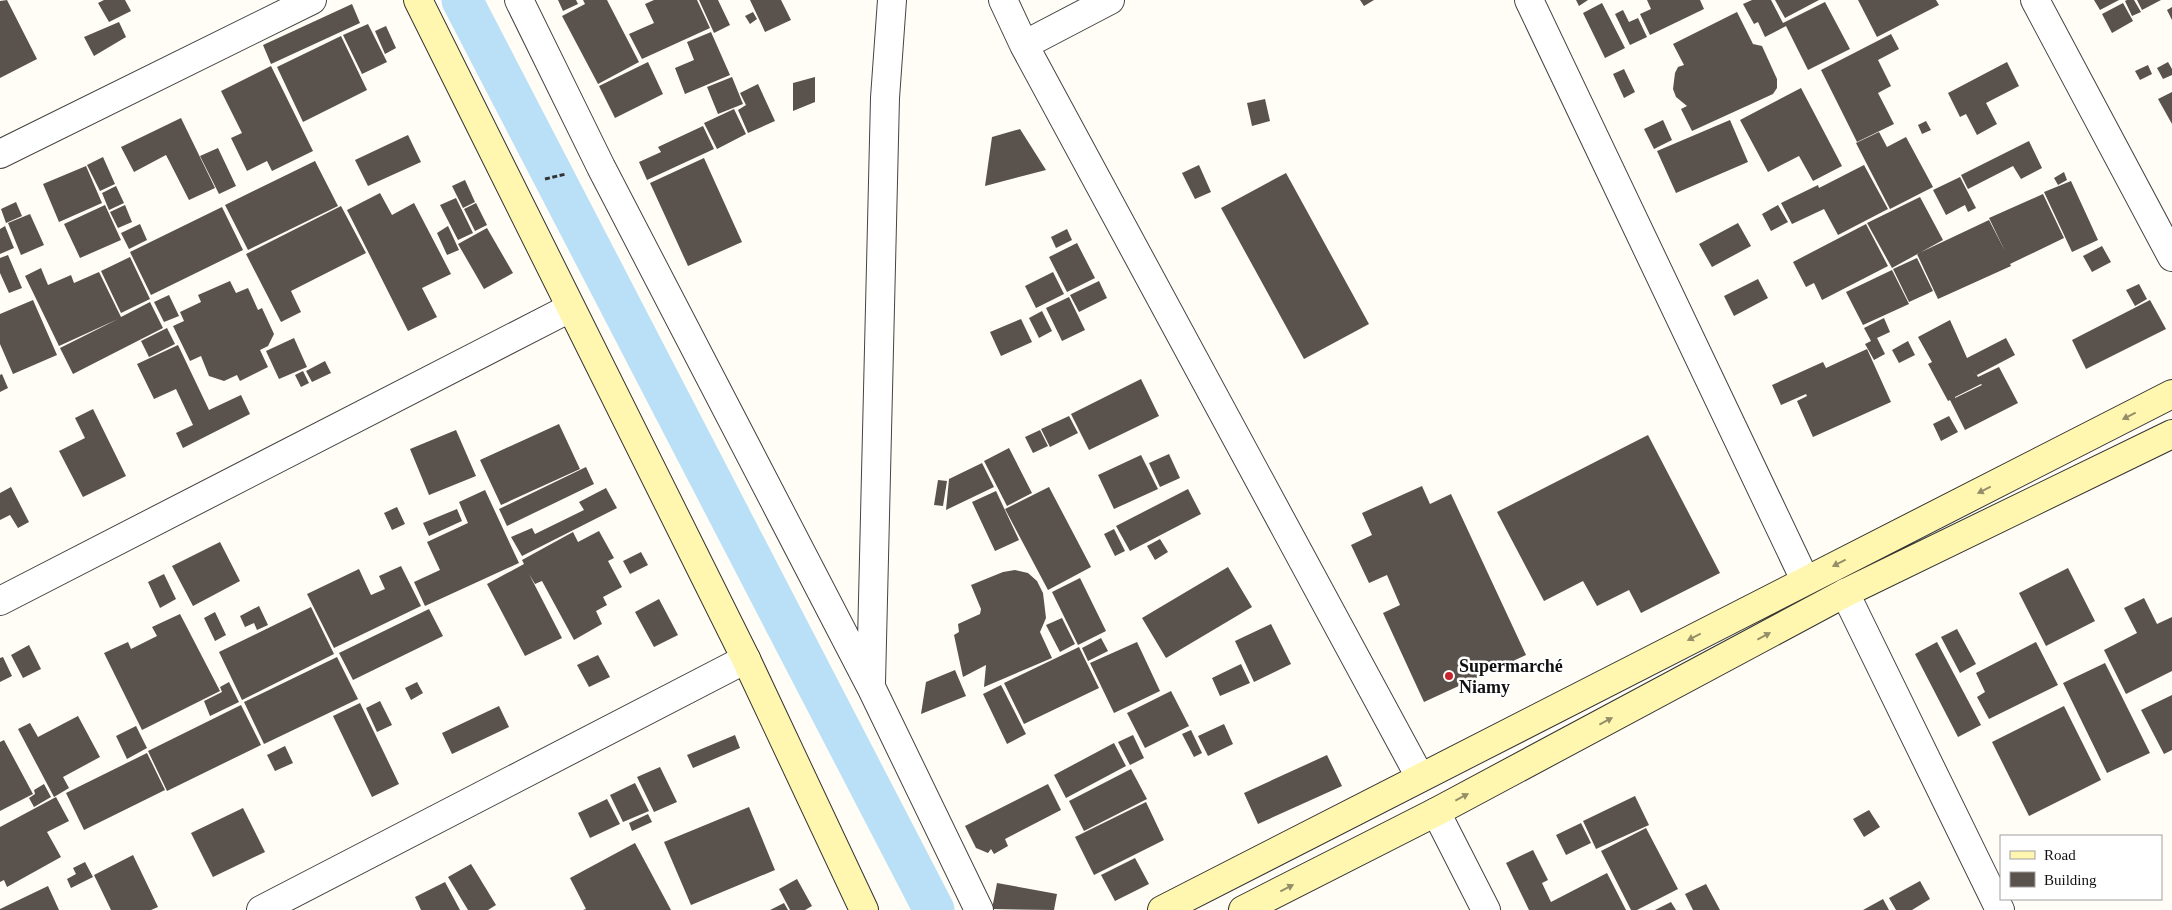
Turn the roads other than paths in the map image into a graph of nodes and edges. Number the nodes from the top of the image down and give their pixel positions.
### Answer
1 (312, 0) edge
2 (418, 0) edge
3 (519, 0) edge
4 (892, 0) edge
5 (1003, 0) edge
6 (1110, 0) edge
7 (1529, 0) edge
8 (2036, 0) edge
9 (1024, 44) junction
10 (0, 154) edge
11 (2172, 257) edge
12 (570, 308) junction
13 (2172, 394) edge
14 (2172, 434) edge
15 (1805, 580) junction
16 (1845, 593) junction
17 (0, 601) edge
18 (746, 659) junction
19 (870, 687) junction
20 (1420, 777) junction
21 (1436, 812) junction
22 (261, 910) edge
23 (864, 910) edge
24 (979, 910) edge
25 (1162, 910) edge
26 (1243, 910) edge
27 (1486, 910) edge
28 (2000, 910) edge

1 - 10 street
2 - 12 street
3 - 19 street
4 - 19 street
5 - 9 street
6 - 9 street
7 - 15 street
8 - 11 street
9 - 20 street
12 - 17 street
12 - 18 street
13 -> 15 street
14 - 16 street
15 -> 20 street
21 -> 16 street
16 - 28 street
18 - 22 street
18 - 23 street
19 - 24 street
20 - 25 street
26 -> 21 street
21 - 27 street

